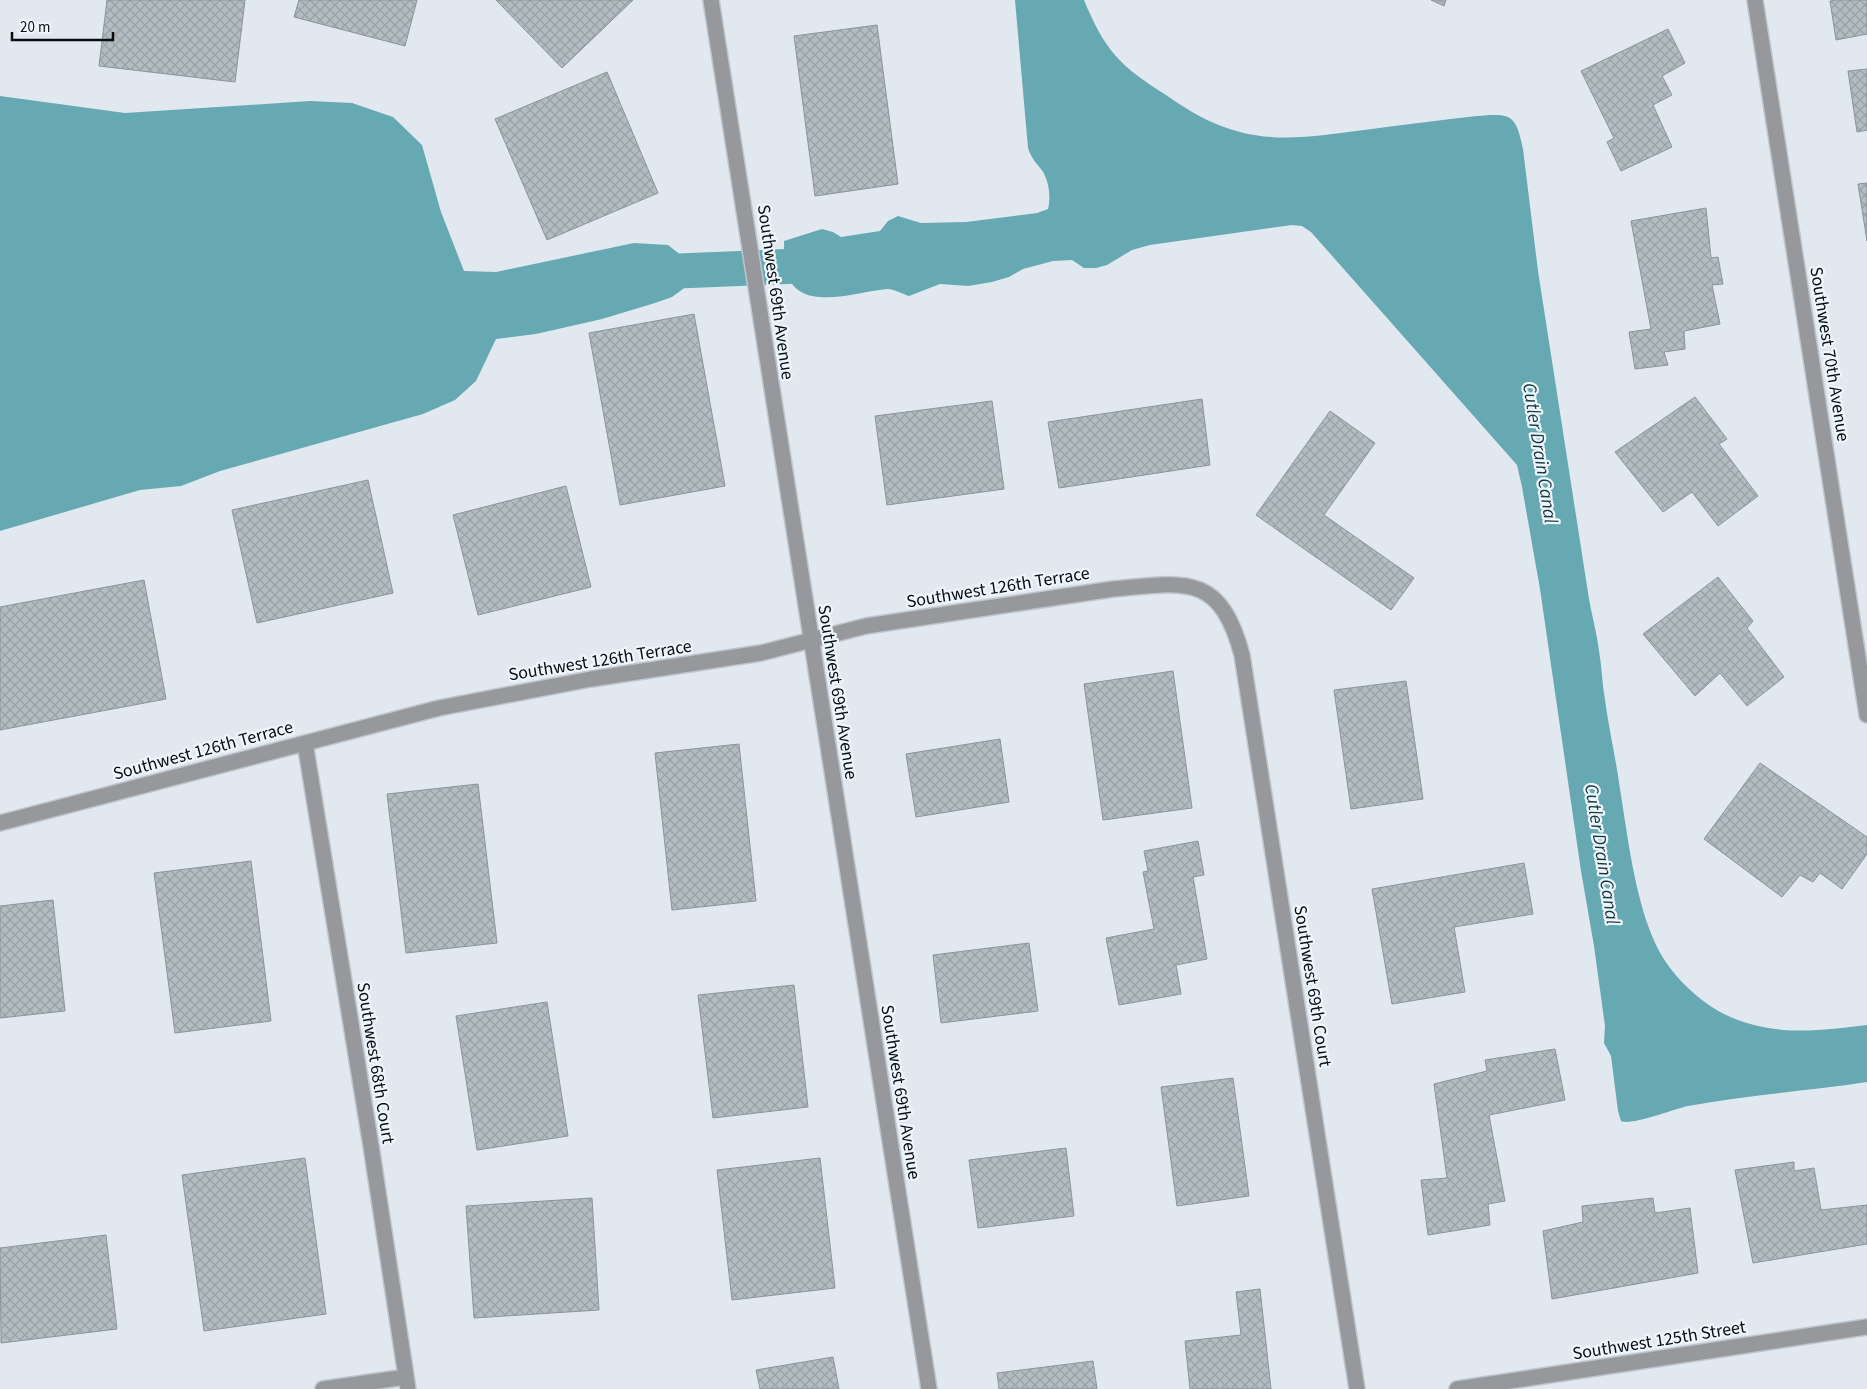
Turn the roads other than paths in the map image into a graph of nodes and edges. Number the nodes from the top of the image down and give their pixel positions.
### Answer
1 (711, 0) edge
2 (1755, 0) edge
3 (1212, 596) joint
4 (810, 639) junction
5 (1867, 715) edge
6 (305, 743) junction
7 (0, 822) edge
8 (1867, 1327) edge
9 (407, 1383) edge
10 (323, 1389) edge
11 (929, 1389) edge
12 (1357, 1389) edge
13 (1457, 1389) edge

1 - 4 street, Southwest 69th Avenue
2 - 5 street, Southwest 70th Avenue
3 - 4 street, Southwest 126th Terrace
3 - 12 street, Southwest 69th Court
4 - 6 street, Southwest 126th Terrace
4 - 11 street, Southwest 69th Avenue
6 - 7 street, Southwest 126th Terrace
6 - 9 street, Southwest 68th Court
8 - 13 street, Southwest 125th Street
9 - 10 street

